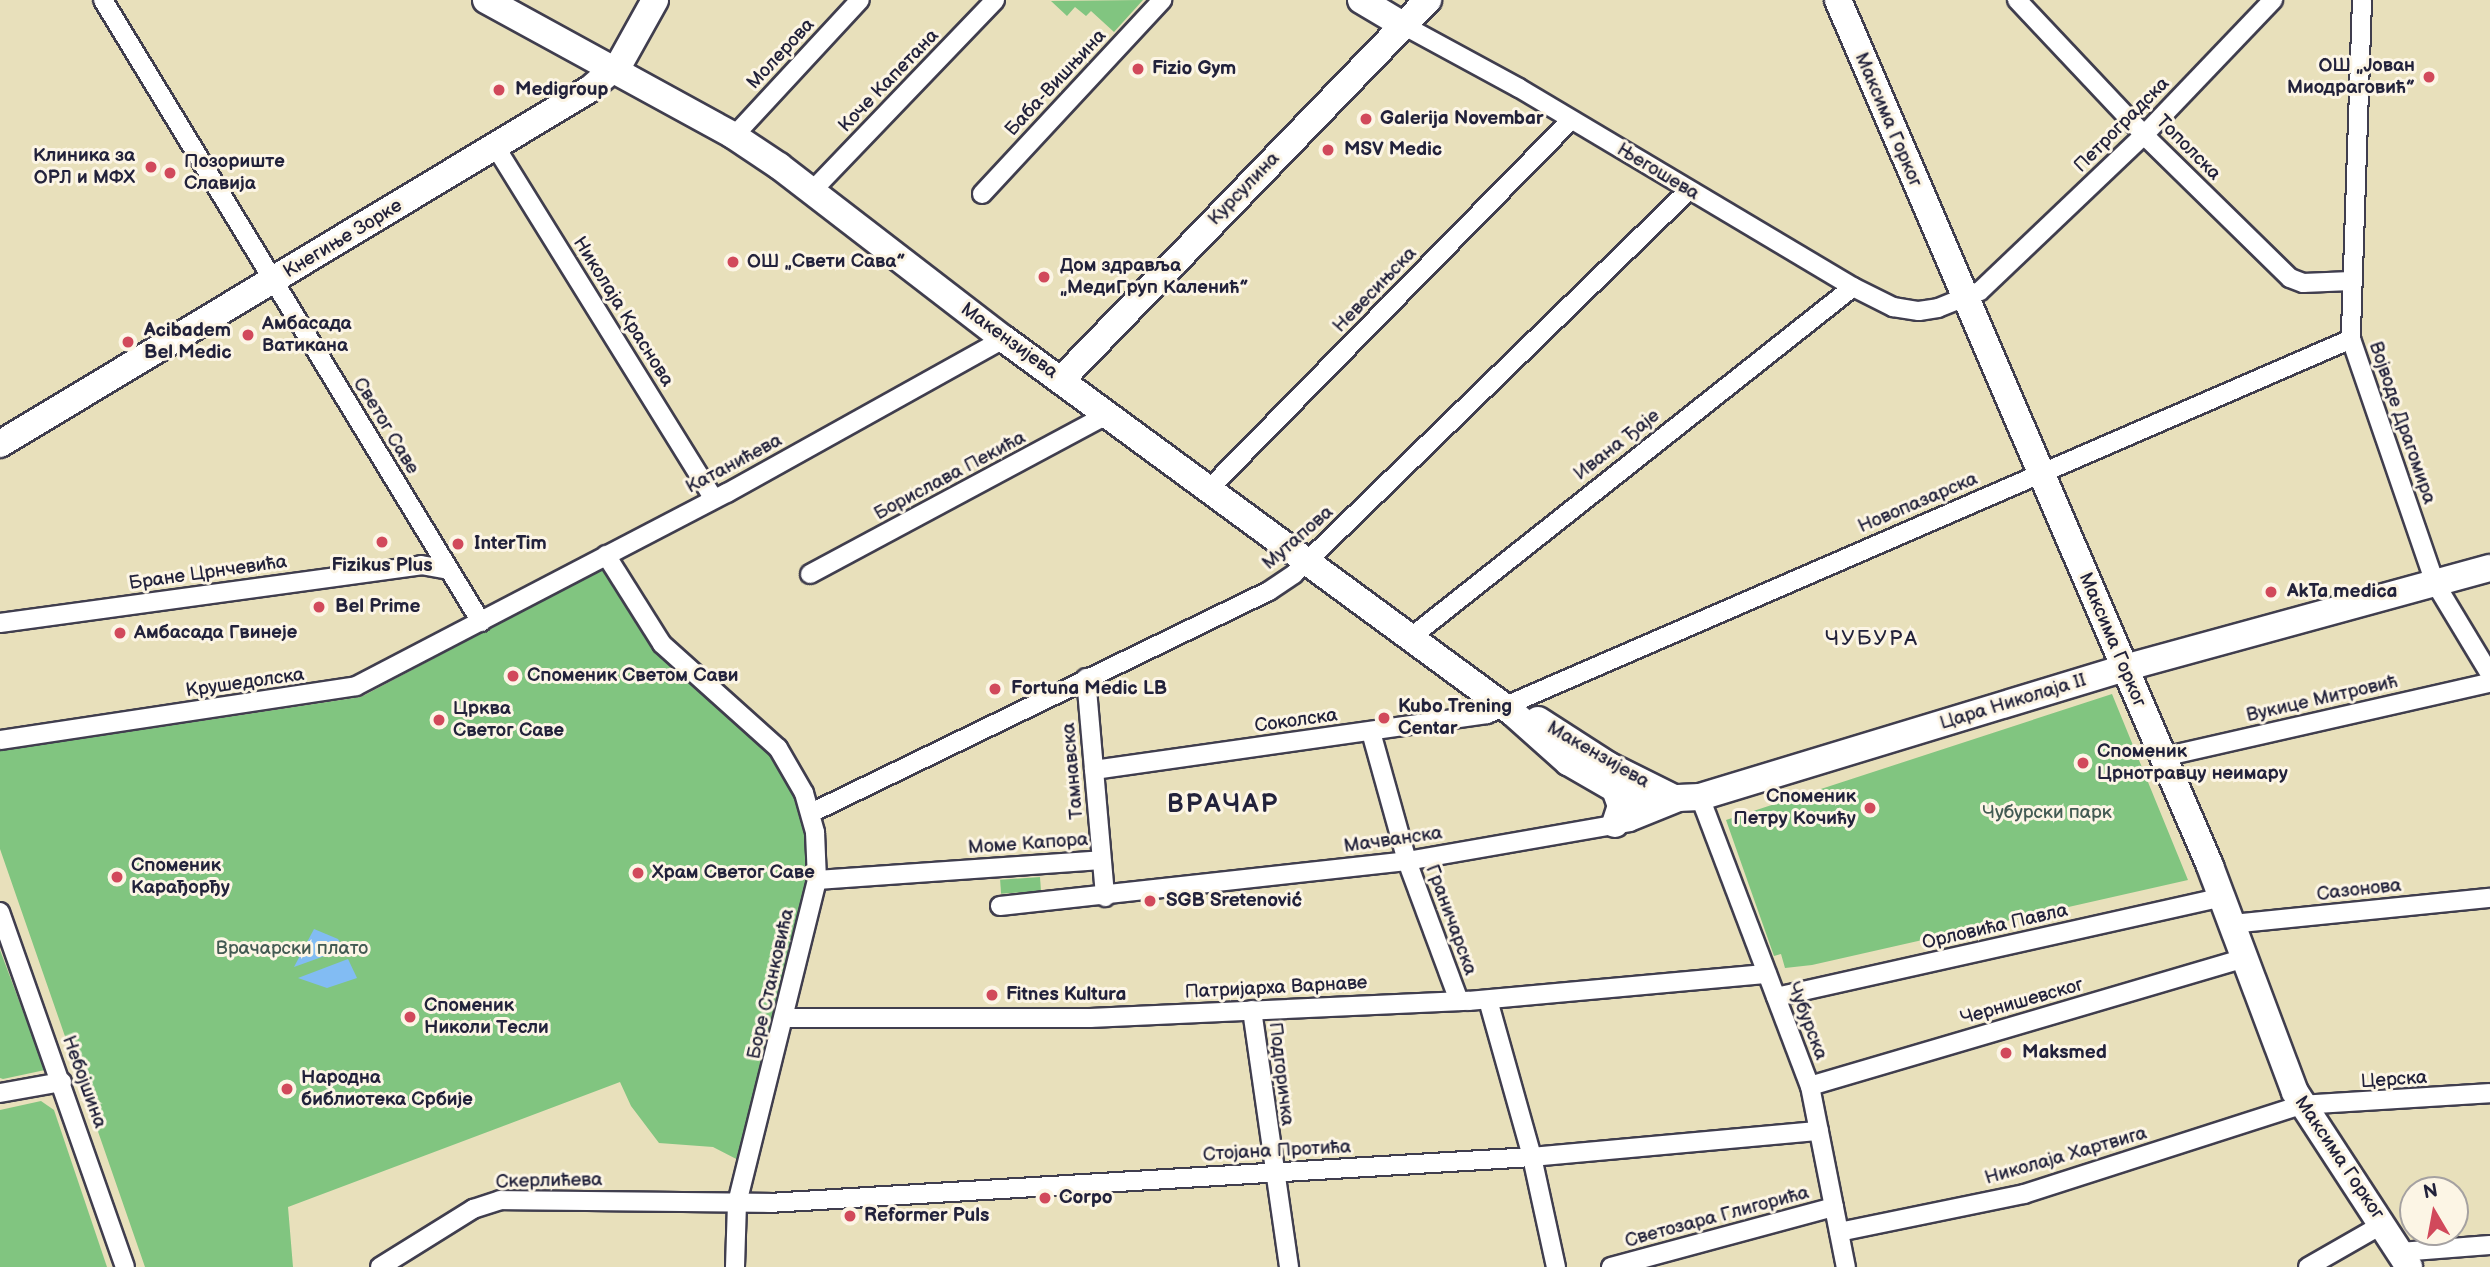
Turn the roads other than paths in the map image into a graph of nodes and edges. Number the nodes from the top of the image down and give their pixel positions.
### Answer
1 (103, 0) edge
2 (486, 0) edge
3 (655, 0) edge
4 (860, 0) edge
5 (995, 0) edge
6 (1162, 0) edge
7 (1361, 0) edge
8 (1428, 0) edge
9 (2017, 0) edge
10 (2273, 0) edge
11 (2361, 0) edge
12 (1847, 6) edge
13 (1403, 25) junction
14 (614, 69) junction
15 (1571, 120) junction
16 (2144, 135) junction
17 (734, 136) junction
18 (495, 146) junction
19 (813, 190) junction
20 (1689, 191) junction
21 (982, 194) dead end
22 (274, 281) junction
23 (2351, 281) junction
24 (1853, 287) junction
25 (1964, 300) junction
26 (1004, 339) junction
27 (2351, 339) junction
28 (1062, 379) junction
29 (1108, 414) junction
30 (0, 444) edge
31 (2042, 474) junction
32 (1209, 489) junction
33 (714, 499) junction
34 (430, 538) junction
35 (606, 555) junction
36 (1307, 563) junction
37 (421, 565) junction
38 (2490, 568) edge
39 (449, 570) junction
40 (810, 574) dead end
41 (2435, 583) junction
42 (481, 622) junction
43 (0, 623) edge
44 (1410, 638) junction
45 (2124, 668) junction
46 (2490, 674) edge
47 (1086, 678) junction
48 (2490, 683) edge
49 (1508, 710) junction
50 (1371, 732) junction
51 (0, 740) edge
52 (2163, 757) junction
53 (1094, 770) junction
54 (1616, 792) junction
55 (1691, 799) junction
56 (811, 813) junction
57 (1615, 824) junction
58 (1101, 860) junction
59 (1407, 861) junction
60 (817, 880) junction
61 (1105, 897) junction
62 (2222, 897) junction
63 (2490, 898) edge
64 (1000, 906) dead end
65 (0, 912) edge
66 (2232, 924) junction
67 (2246, 958) junction
68 (1767, 974) junction
69 (1776, 997) junction
70 (1488, 1000) junction
71 (1459, 1001) junction
72 (1252, 1010) junction
73 (785, 1018) junction
74 (62, 1082) junction
75 (1810, 1086) junction
76 (0, 1093) edge
77 (2490, 1093) edge
78 (2301, 1105) junction
79 (1819, 1130) junction
80 (1532, 1157) junction
81 (1272, 1172) junction
82 (737, 1203) junction
83 (1834, 1207) junction
84 (2383, 1224) junction
85 (1839, 1232) junction
86 (2490, 1245) edge
87 (2405, 1259) edge
88 (125, 1267) edge
89 (380, 1267) edge
90 (735, 1267) edge
91 (1289, 1267) edge
92 (1556, 1267) edge
93 (1611, 1267) edge
94 (1846, 1267) edge
95 (2308, 1267) edge

1 - 22 street, Светог Саве
2 - 14 main road, Макензијева
3 - 14 main road, Кнегиње Зорке
4 - 17 street, Молерова
5 - 19 street, Коче Капетана
6 - 21 street, Баба-Вишњина
7 - 13 main road, Његошева
8 - 13 main road, Курсулина
9 - 16 street, Тополска
10 - 16 street, Петроградска
11 - 23 street, Војводе Драгомира
12 - 25 main road, Максима Горког
13 - 15 street, Његошева
13 - 28 main road, Курсулина
14 - 17 main road, Макензијева
14 - 18 main road, Кнегиње Зорке
15 - 20 street, Његошева
15 - 32 street, Невесињска
16 - 23 street, Тополска
16 - 25 street, Петроградска
17 - 19 main road, Макензијева
18 - 22 main road, Кнегиње Зорке
18 - 33 street, Николаја Краснова
19 - 26 main road, Макензијева
20 - 24 street, Његошева
20 - 36 street, Мутапова
22 - 30 main road, Кнегиње Зорке
22 - 34 street, Светог Саве
23 - 27 street, Војводе Драгомира
24 - 25 street, Његошева
24 - 44 street, Ивана Ђаје
25 - 31 main road, Максима Горког
26 - 28 main road, Макензијева
26 - 33 street, Катанићева
27 - 31 street, Новопазарска
27 - 41 street, Војводе Драгомира
28 - 29 main road, Макензијева
29 - 32 main road, Макензијева
29 - 40 street, Борислава Пекића
31 - 45 main road, Максима Горког
31 - 49 street, Новопазарска
32 - 36 main road, Макензијева
33 - 35 street, Катанићева
34 - 37 street
34 - 39 street, Светог Саве
35 - 42 street, Катанићева
35 - 56 street, Боре Станковића
36 - 44 main road, Макензијева
36 - 47 street, Мутапова
37 - 39 street, Бране Црнчевића
37 - 43 street, Бране Црнчевића
38 - 41 main road, Цара Николаја II
39 - 42 street, Светог Саве
41 - 45 main road, Цара Николаја II
41 - 46 street, Војводе Драгомира
42 - 51 street, Крушедолска
44 - 49 main road, Макензијева
45 - 52 main road, Максима Горког
45 - 55 main road, Цара Николаја II
47 - 53 street, Тамнавска
47 - 56 street, Мутапова
48 - 52 street, Вукице Митровић
49 - 50 street, Соколска
49 - 54 main road, Макензијева
49 - 55 main road, Макензијева
50 - 53 street, Соколска
50 - 59 street, Граничарска
52 - 62 main road, Максима Горког
53 - 58 street, Тамнавска
54 - 55 main road, Макензијева
54 - 57 main road
55 - 57 street, Мачванска
55 - 68 street, Чубурска
56 - 60 street, Боре Станковића
57 - 59 street, Мачванска
58 - 60 street, Моме Капора
58 - 61 street, Моме Капора
59 - 61 street, Мачванска
59 - 71 street, Граничарска
60 - 73 street, Боре Станковића
61 - 64 street
62 - 66 main road, Максима Горког
62 - 69 street, Орловића Павла
63 - 66 street, Сазонова
65 - 74 street, Небојшина
66 - 67 main road, Максима Горког
67 - 75 street, Чернишевског
67 - 78 main road, Максима Горког
68 - 69 street, Чубурска
68 - 70 street, Патријарха Варнаве
69 - 75 street, Чубурска
70 - 71 street, Патријарха Варнаве
70 - 80 street
71 - 72 street, Патријарха Варнаве
72 - 73 street, Патријарха Варнаве
72 - 81 street, Подгоричка
73 - 82 street, Боре Станковића
74 - 76 street
74 - 88 street, Небојшина
75 - 79 street, Чубурска
77 - 78 street, Церска
78 - 84 main road, Максима Горког
78 - 85 street, Николаја Хартвига
79 - 80 street, Стојана Протића
79 - 83 street, Чубурска
80 - 81 street, Стојана Протића
80 - 92 street
81 - 82 street, Стојана Протића
81 - 91 street, Подгоричка
82 - 89 street, Скерлићева
82 - 90 street, Боре Станковића
83 - 85 street, Чубурска
83 - 93 street, Светозара Глигорића
84 - 87 main road, Максима Горког
84 - 95 street
85 - 94 street, Чубурска
86 - 87 street

